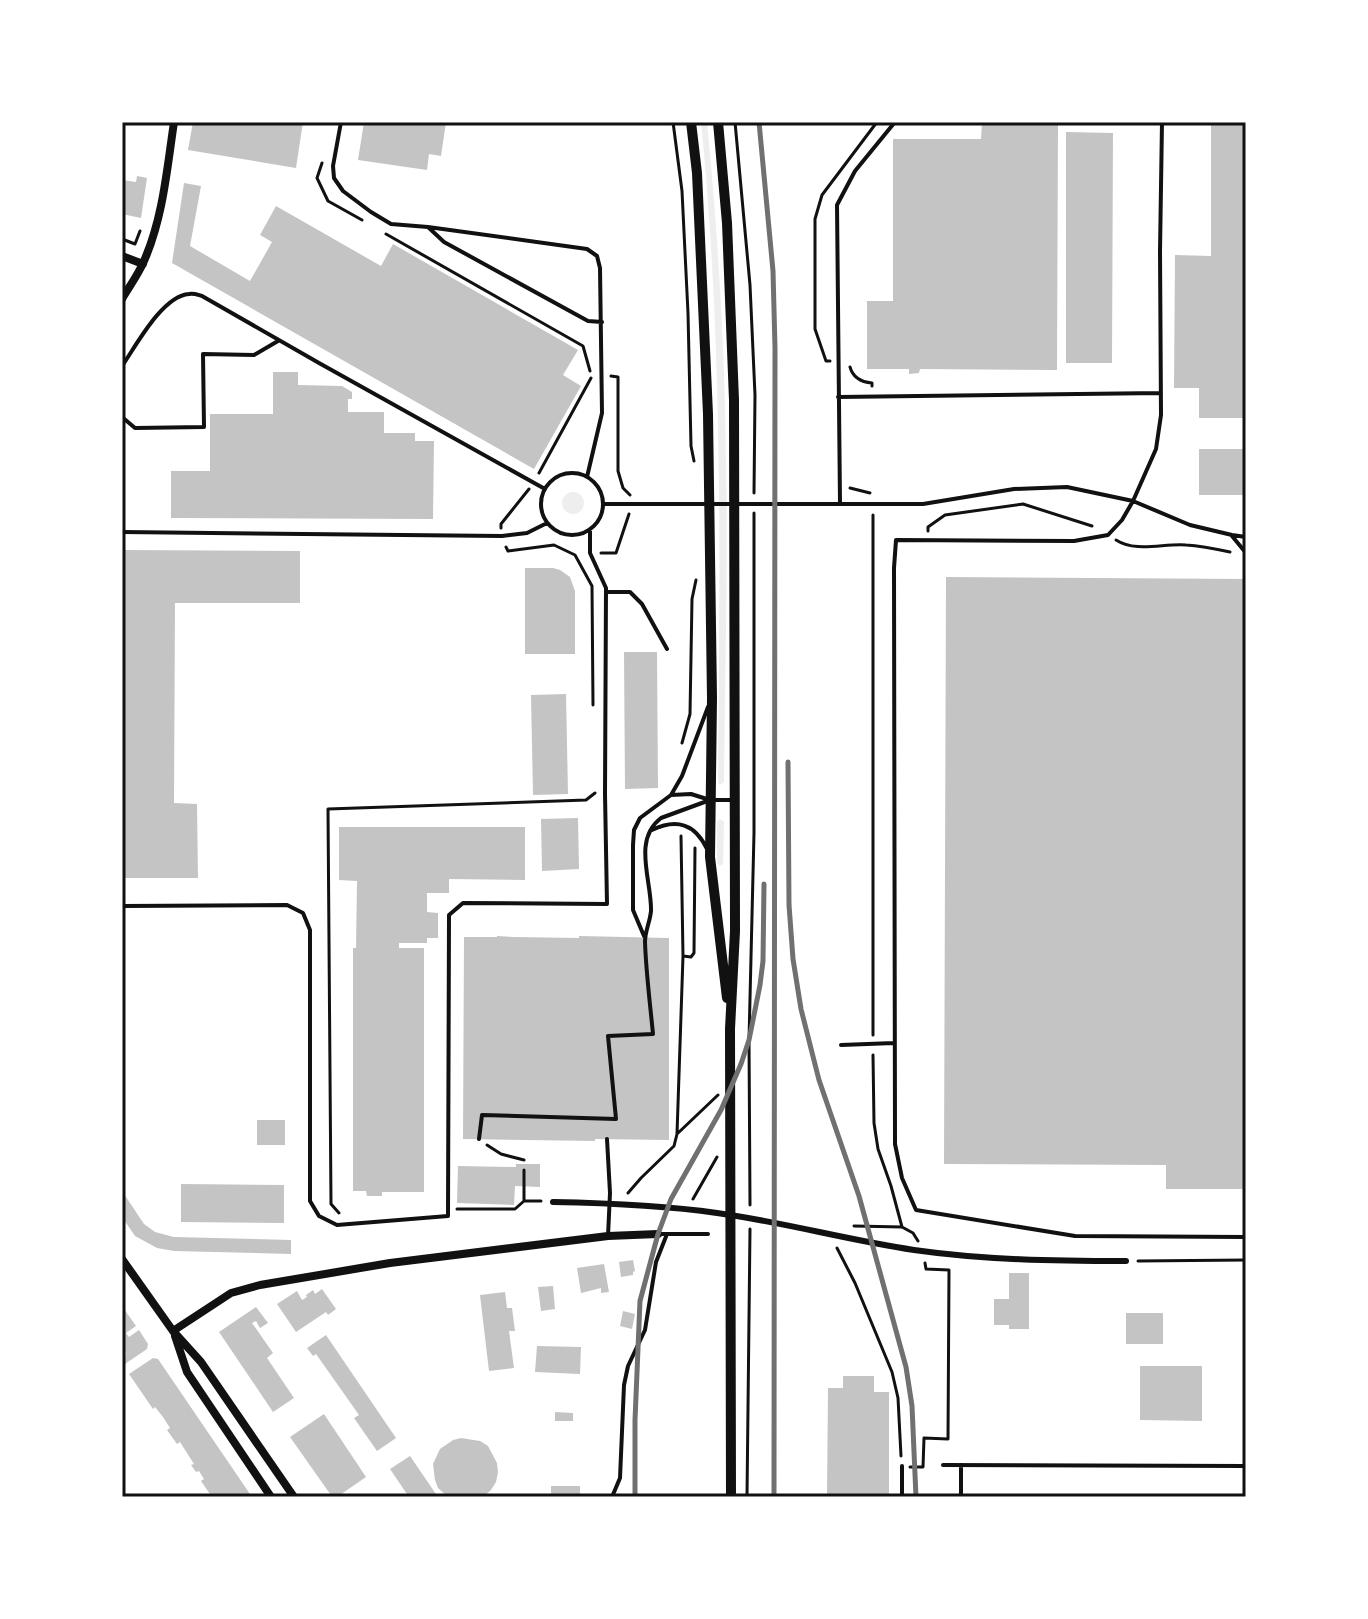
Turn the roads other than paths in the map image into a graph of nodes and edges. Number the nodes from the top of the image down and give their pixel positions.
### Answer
1 (174, 122) edge
2 (341, 122) edge
3 (691, 122) edge
4 (718, 122) edge
5 (895, 122) edge
6 (1162, 122) edge
7 (428, 227) junction
8 (122, 256) edge
9 (143, 264) junction
10 (122, 299) edge
11 (602, 322) junction
12 (279, 340) junction
13 (122, 366) edge
14 (1161, 393) junction
15 (838, 397) junction
16 (122, 417) edge
17 (587, 477) junction
18 (545, 489) junction
19 (1133, 501) junction
20 (840, 503) junction
21 (603, 504) junction
22 (547, 523) junction
23 (590, 529) junction
24 (122, 532) edge
25 (1232, 535) junction
26 (1246, 537) edge
27 (1246, 553) edge
28 (606, 592) junction
29 (667, 649) dead end
30 (712, 698) junction
31 (671, 795) junction
32 (710, 800) junction
33 (734, 800) junction
34 (650, 831) junction
35 (710, 857) junction
36 (122, 906) edge
37 (645, 938) junction
38 (730, 1029) junction
39 (895, 1043) junction
40 (841, 1045) dead end
41 (479, 1139) road end
42 (607, 1139) dead end
43 (553, 1202) road end
44 (663, 1234) junction
45 (708, 1234) dead end
46 (608, 1236) junction
47 (1246, 1237) edge
48 (122, 1259) edge
49 (1126, 1261) road end
50 (173, 1331) junction
51 (943, 1465) dead end
52 (961, 1465) junction
53 (902, 1466) road end
54 (1246, 1466) edge
55 (271, 1497) edge
56 (294, 1497) edge
57 (612, 1497) edge
58 (731, 1497) edge
59 (902, 1497) edge
60 (961, 1497) edge

1 - 9 street
2 - 7 lane
3 - 30 street
4 - 33 street
5 - 15 lane
6 - 14 lane
7 - 11 lane
7 - 11 lane
8 - 9 street
9 - 10 street
11 - 17 lane
12 - 13 lane
12 - 16 lane
12 - 18 lane
14 - 15 lane
14 - 19 lane
15 - 20 lane
17 - 18 lane
17 - 21 lane
18 - 22 lane
19 - 20 lane
19 - 25 lane
19 - 39 lane
20 - 21 lane
21 - 23 lane
22 - 23 lane
22 - 24 lane
23 - 28 lane
25 - 26 lane
25 - 27 lane
28 - 29 lane
28 - 36 lane
30 - 31 lane
30 - 32 street
31 - 32 lane
31 - 37 lane
32 - 33 lane
32 - 34 lane
32 - 35 street
33 - 38 street
34 - 35 lane
34 - 37 lane
35 - 38 street
37 - 41 lane
38 - 58 street
39 - 40 lane
39 - 47 lane
42 - 46 lane
43 - 49 street
44 - 45 lane
44 - 46 street
44 - 57 lane
46 - 50 street
48 - 50 street
50 - 55 street
50 - 56 street
51 - 52 lane
52 - 54 lane
52 - 60 lane
53 - 59 lane

